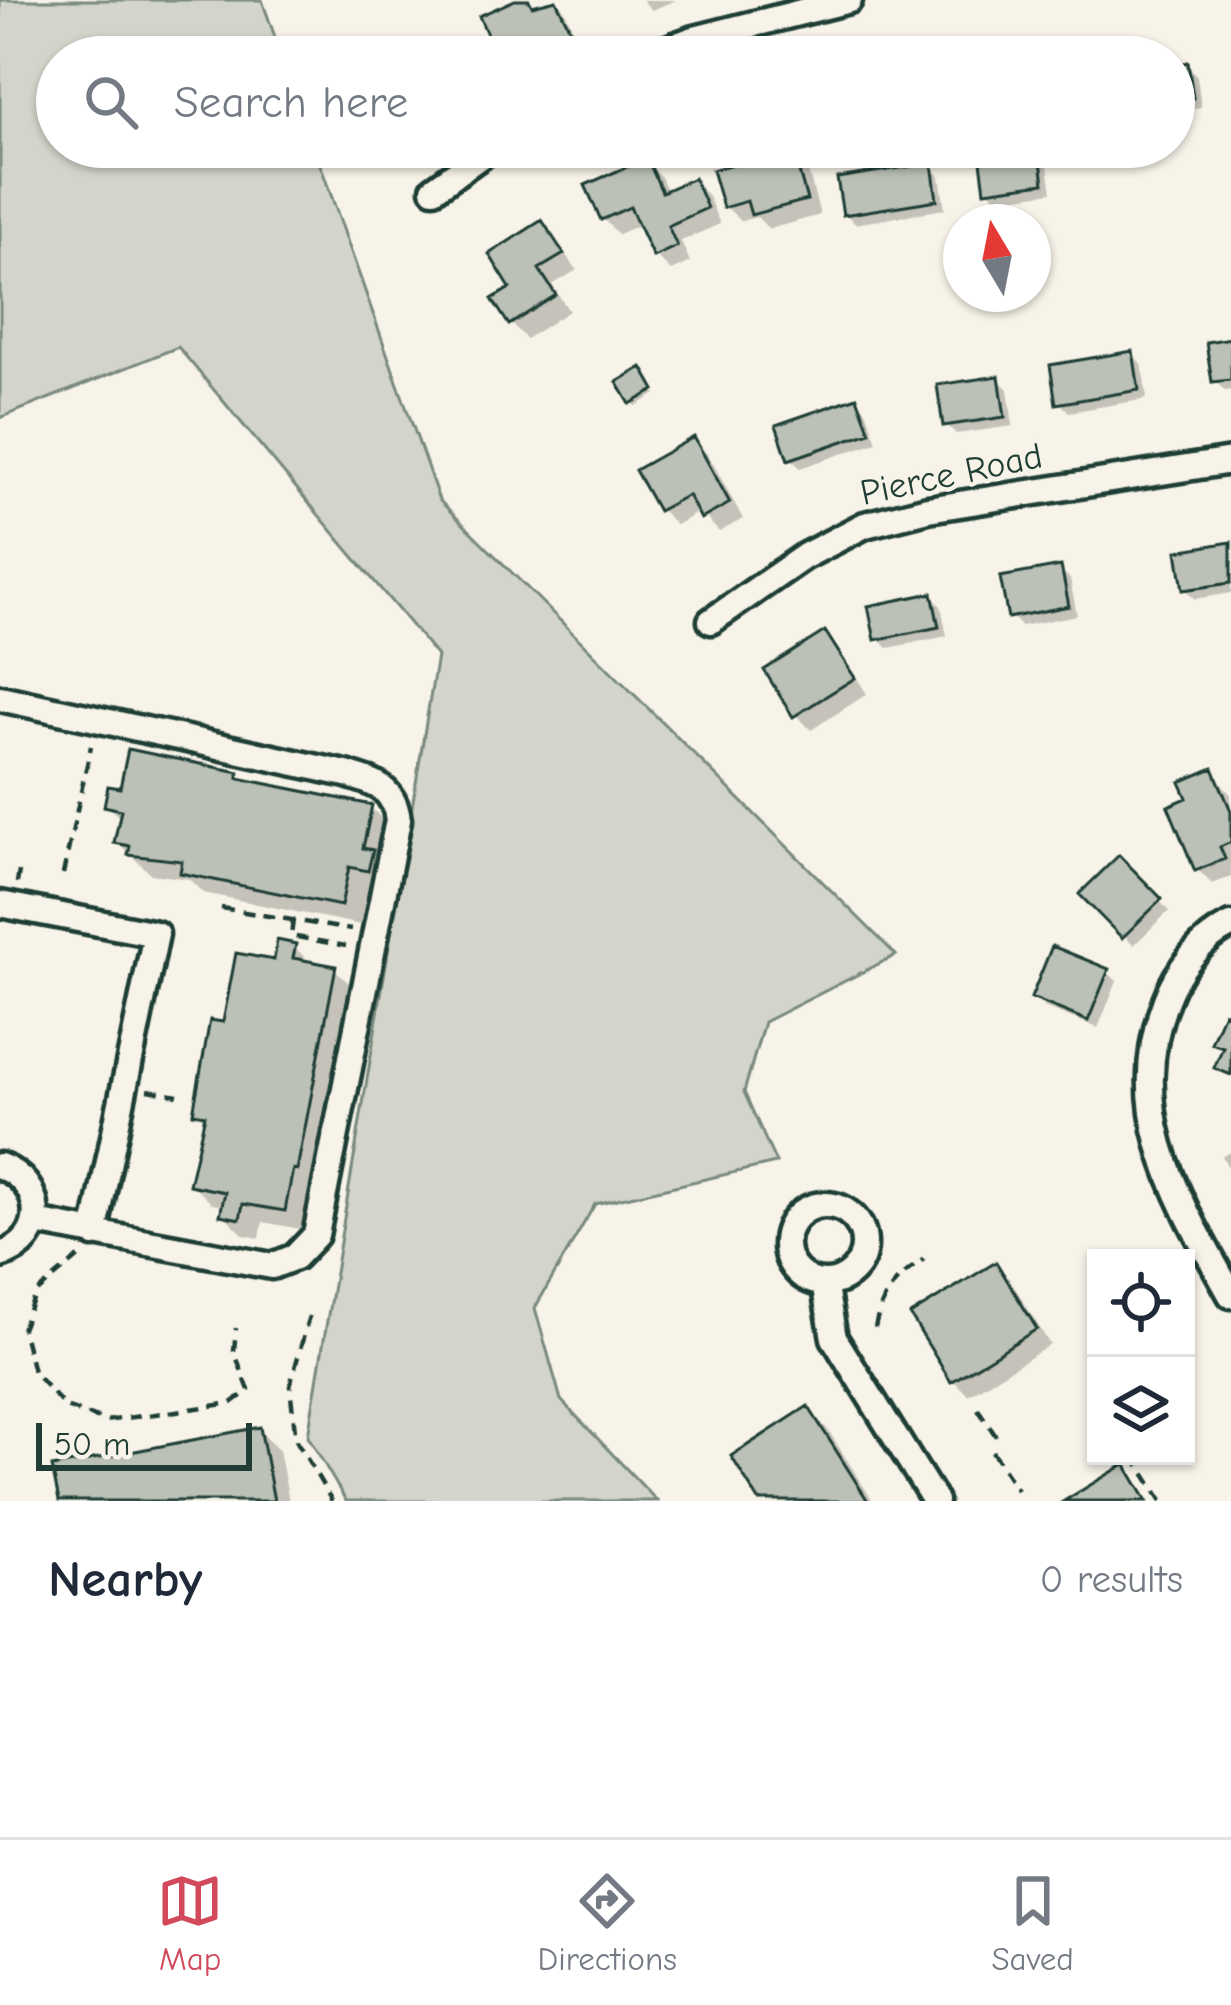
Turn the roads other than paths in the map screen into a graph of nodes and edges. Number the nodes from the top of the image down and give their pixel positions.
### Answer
1 (849, 0) edge
2 (707, 36) edge
3 (464, 168) edge
4 (434, 189) dead end
5 (1231, 460) edge
6 (711, 620) dead end
7 (0, 698) edge
8 (0, 904) edge
9 (1231, 925) edge
10 (0, 1166) edge
11 (35, 1222) junction
12 (87, 1244) junction
13 (0, 1255) edge
14 (824, 1283) dead end
15 (1231, 1295) edge
16 (935, 1501) edge

1 - 2 street
3 - 4 street
5 - 6 street, Pierce Road
7 - 12 street
8 - 12 street
9 - 15 street
10 - 11 street
11 - 12 street
11 - 13 street
14 - 16 street

